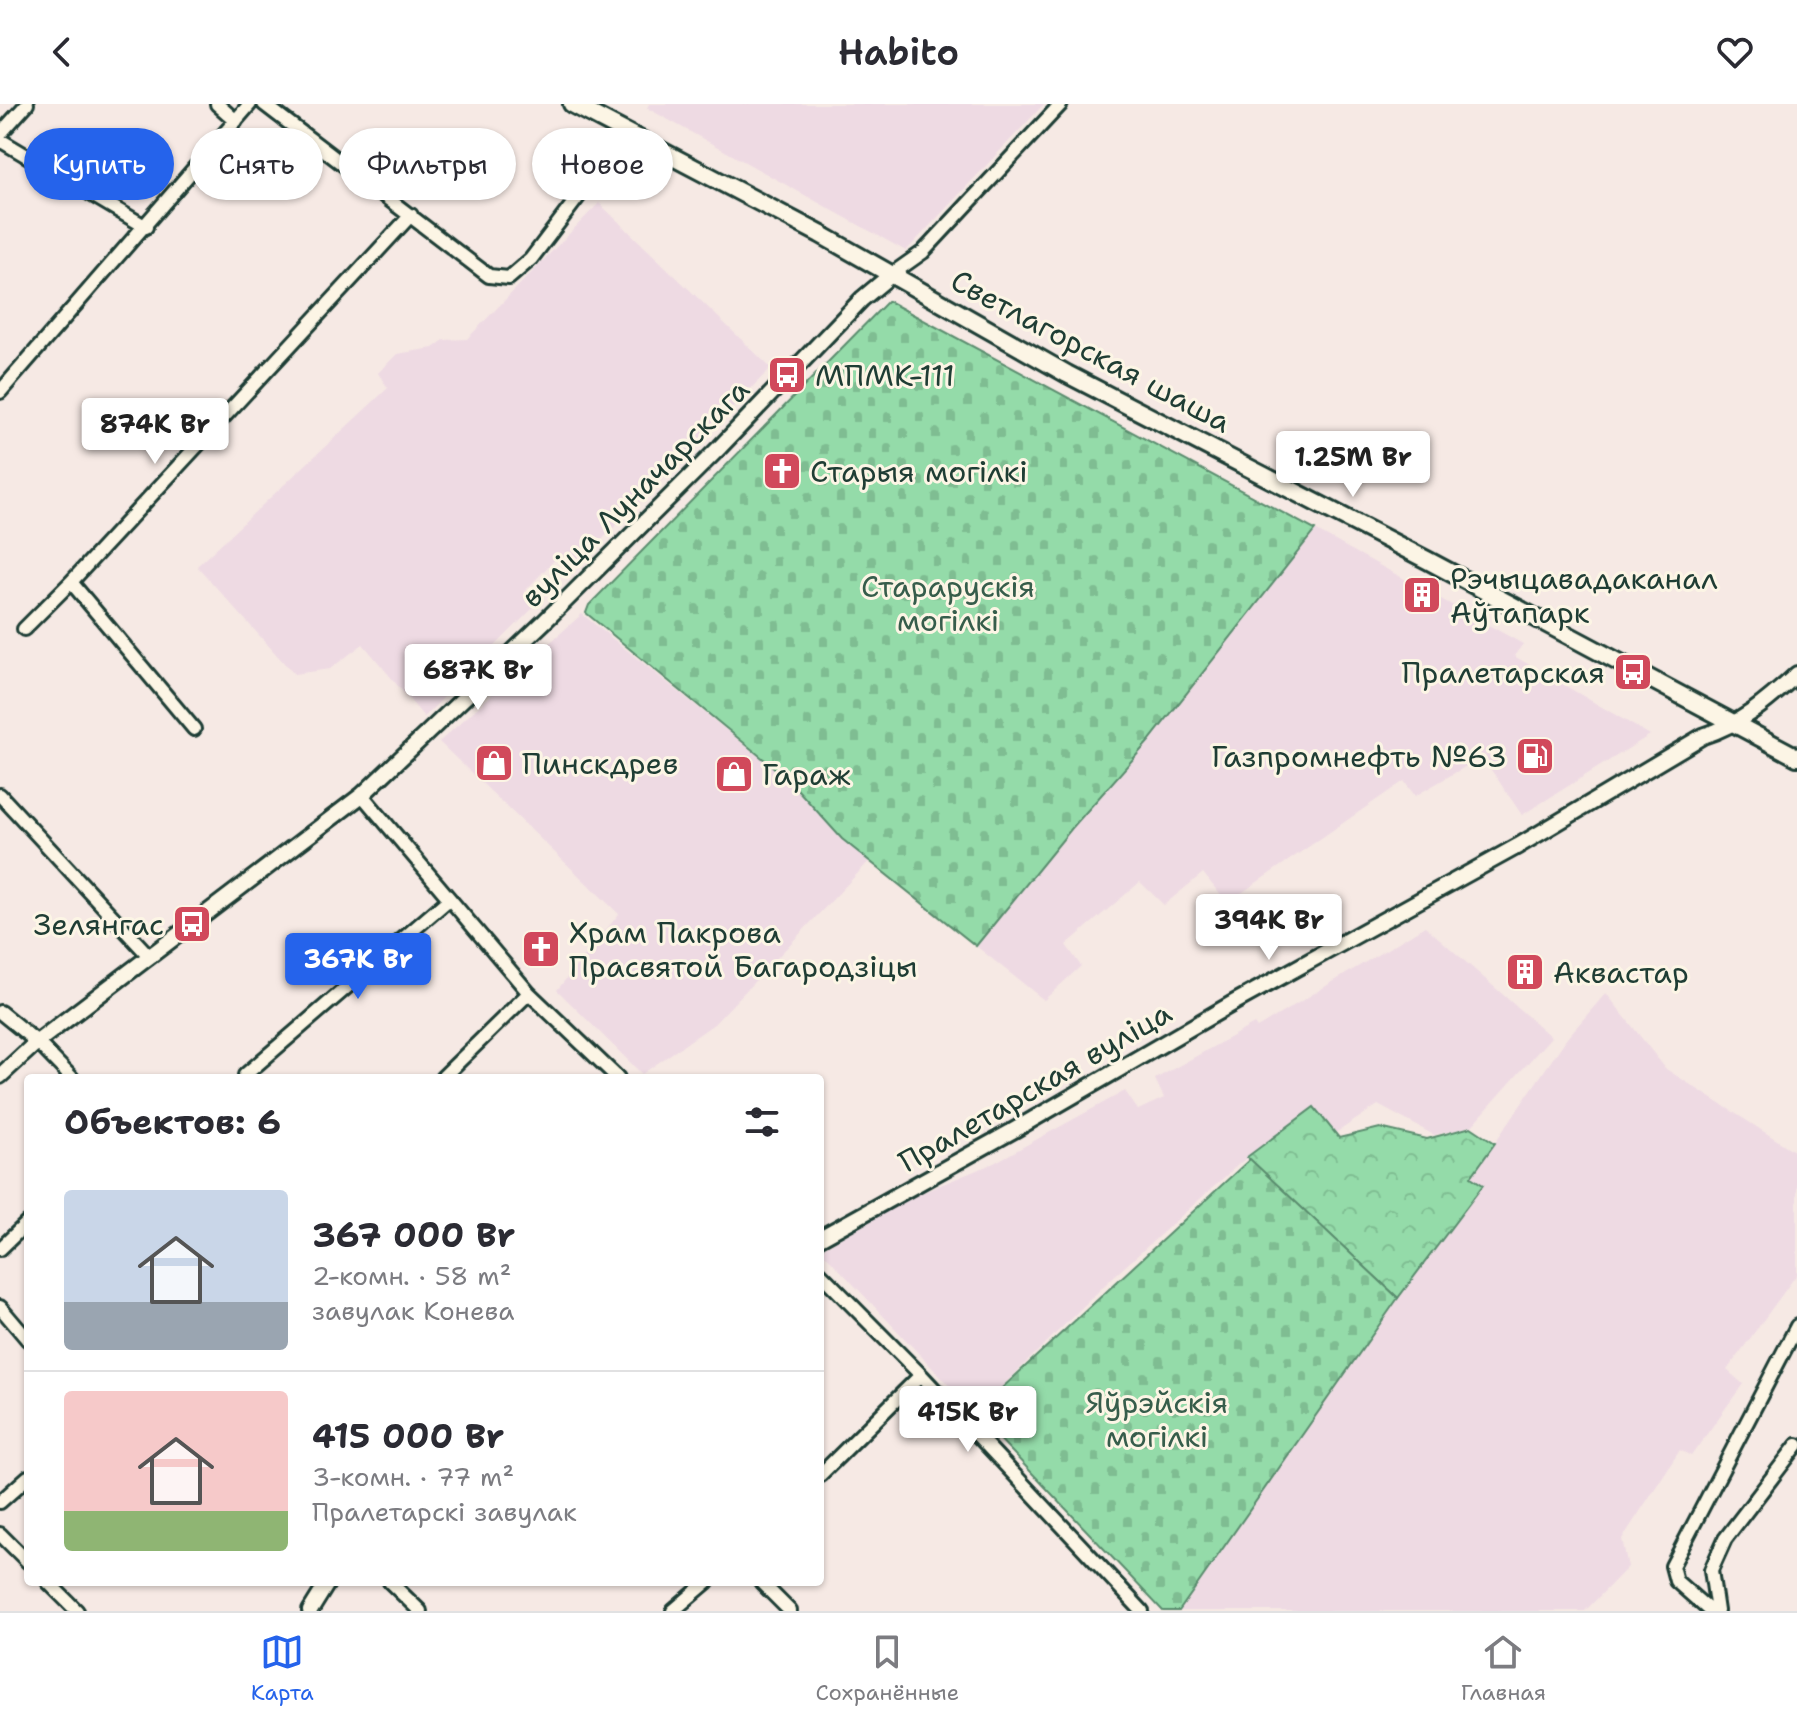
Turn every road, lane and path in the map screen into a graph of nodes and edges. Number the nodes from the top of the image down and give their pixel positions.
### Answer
1 (27, 104) edge
2 (217, 104) edge
3 (250, 104) edge
4 (264, 104) edge
5 (572, 104) edge
6 (1061, 104) edge
7 (236, 121) junction
8 (615, 128) edge
9 (0, 134) edge
10 (0, 140) edge
11 (673, 159) edge
12 (576, 200) edge
13 (411, 215) junction
14 (146, 227) junction
15 (892, 274) junction
16 (0, 392) edge
17 (71, 582) junction
18 (24, 629) dead end
19 (1797, 674) edge
20 (1735, 724) junction
21 (194, 729) dead end
22 (1797, 757) edge
23 (0, 795) edge
24 (362, 795) junction
25 (448, 900) junction
26 (150, 957) junction
27 (529, 993) junction
28 (0, 1012) edge
29 (37, 1042) junction
30 (68, 1074) edge
31 (246, 1074) edge
32 (446, 1074) edge
33 (614, 1074) edge
34 (0, 1076) edge
35 (24, 1226) edge
36 (824, 1236) edge
37 (0, 1249) edge
38 (824, 1277) edge
39 (0, 1307) edge
40 (1797, 1326) edge
41 (24, 1335) edge
42 (921, 1375) junction
43 (1797, 1445) edge
44 (824, 1471) edge
45 (24, 1481) edge
46 (0, 1502) edge
47 (0, 1534) edge
48 (24, 1558) edge
49 (52, 1586) edge
50 (326, 1586) edge
51 (394, 1586) edge
52 (702, 1586) edge
53 (765, 1586) edge
54 (77, 1611) edge
55 (310, 1611) edge
56 (420, 1611) edge
57 (673, 1611) edge
58 (790, 1611) edge
59 (1142, 1611) edge
60 (1710, 1611) edge
61 (1717, 1611) edge

1 - 9 street
2 - 7 street
3 - 7 street
4 - 13 street
5 - 8 main road, Светлагорская шаша
6 - 15 street
7 - 14 street
10 - 14 street
11 - 15 main road, Светлагорская шаша
12 - 13 street
13 - 17 street
14 - 16 street
15 - 20 main road, Светлагорская шаша
15 - 24 street, вуліца Луначарскага
17 - 18 street
17 - 21 street
19 - 20 street, Пралетарская вуліца
20 - 22 main road, Светлагорская шаша
20 - 36 street, Пралетарская вуліца
23 - 26 street
24 - 25 street
24 - 26 street, вуліца Луначарскага
25 - 27 street
25 - 31 street
26 - 29 street, вуліца Луначарскага
27 - 32 street
27 - 33 street
28 - 29 street
29 - 30 street
29 - 34 street, вуліца Луначарскага
35 - 37 street
38 - 42 street
39 - 41 street
40 - 60 street
42 - 44 street
42 - 59 street
43 - 61 street
45 - 46 street
47 - 48 street
49 - 54 street
50 - 55 street
51 - 56 street
52 - 57 street
53 - 58 street

